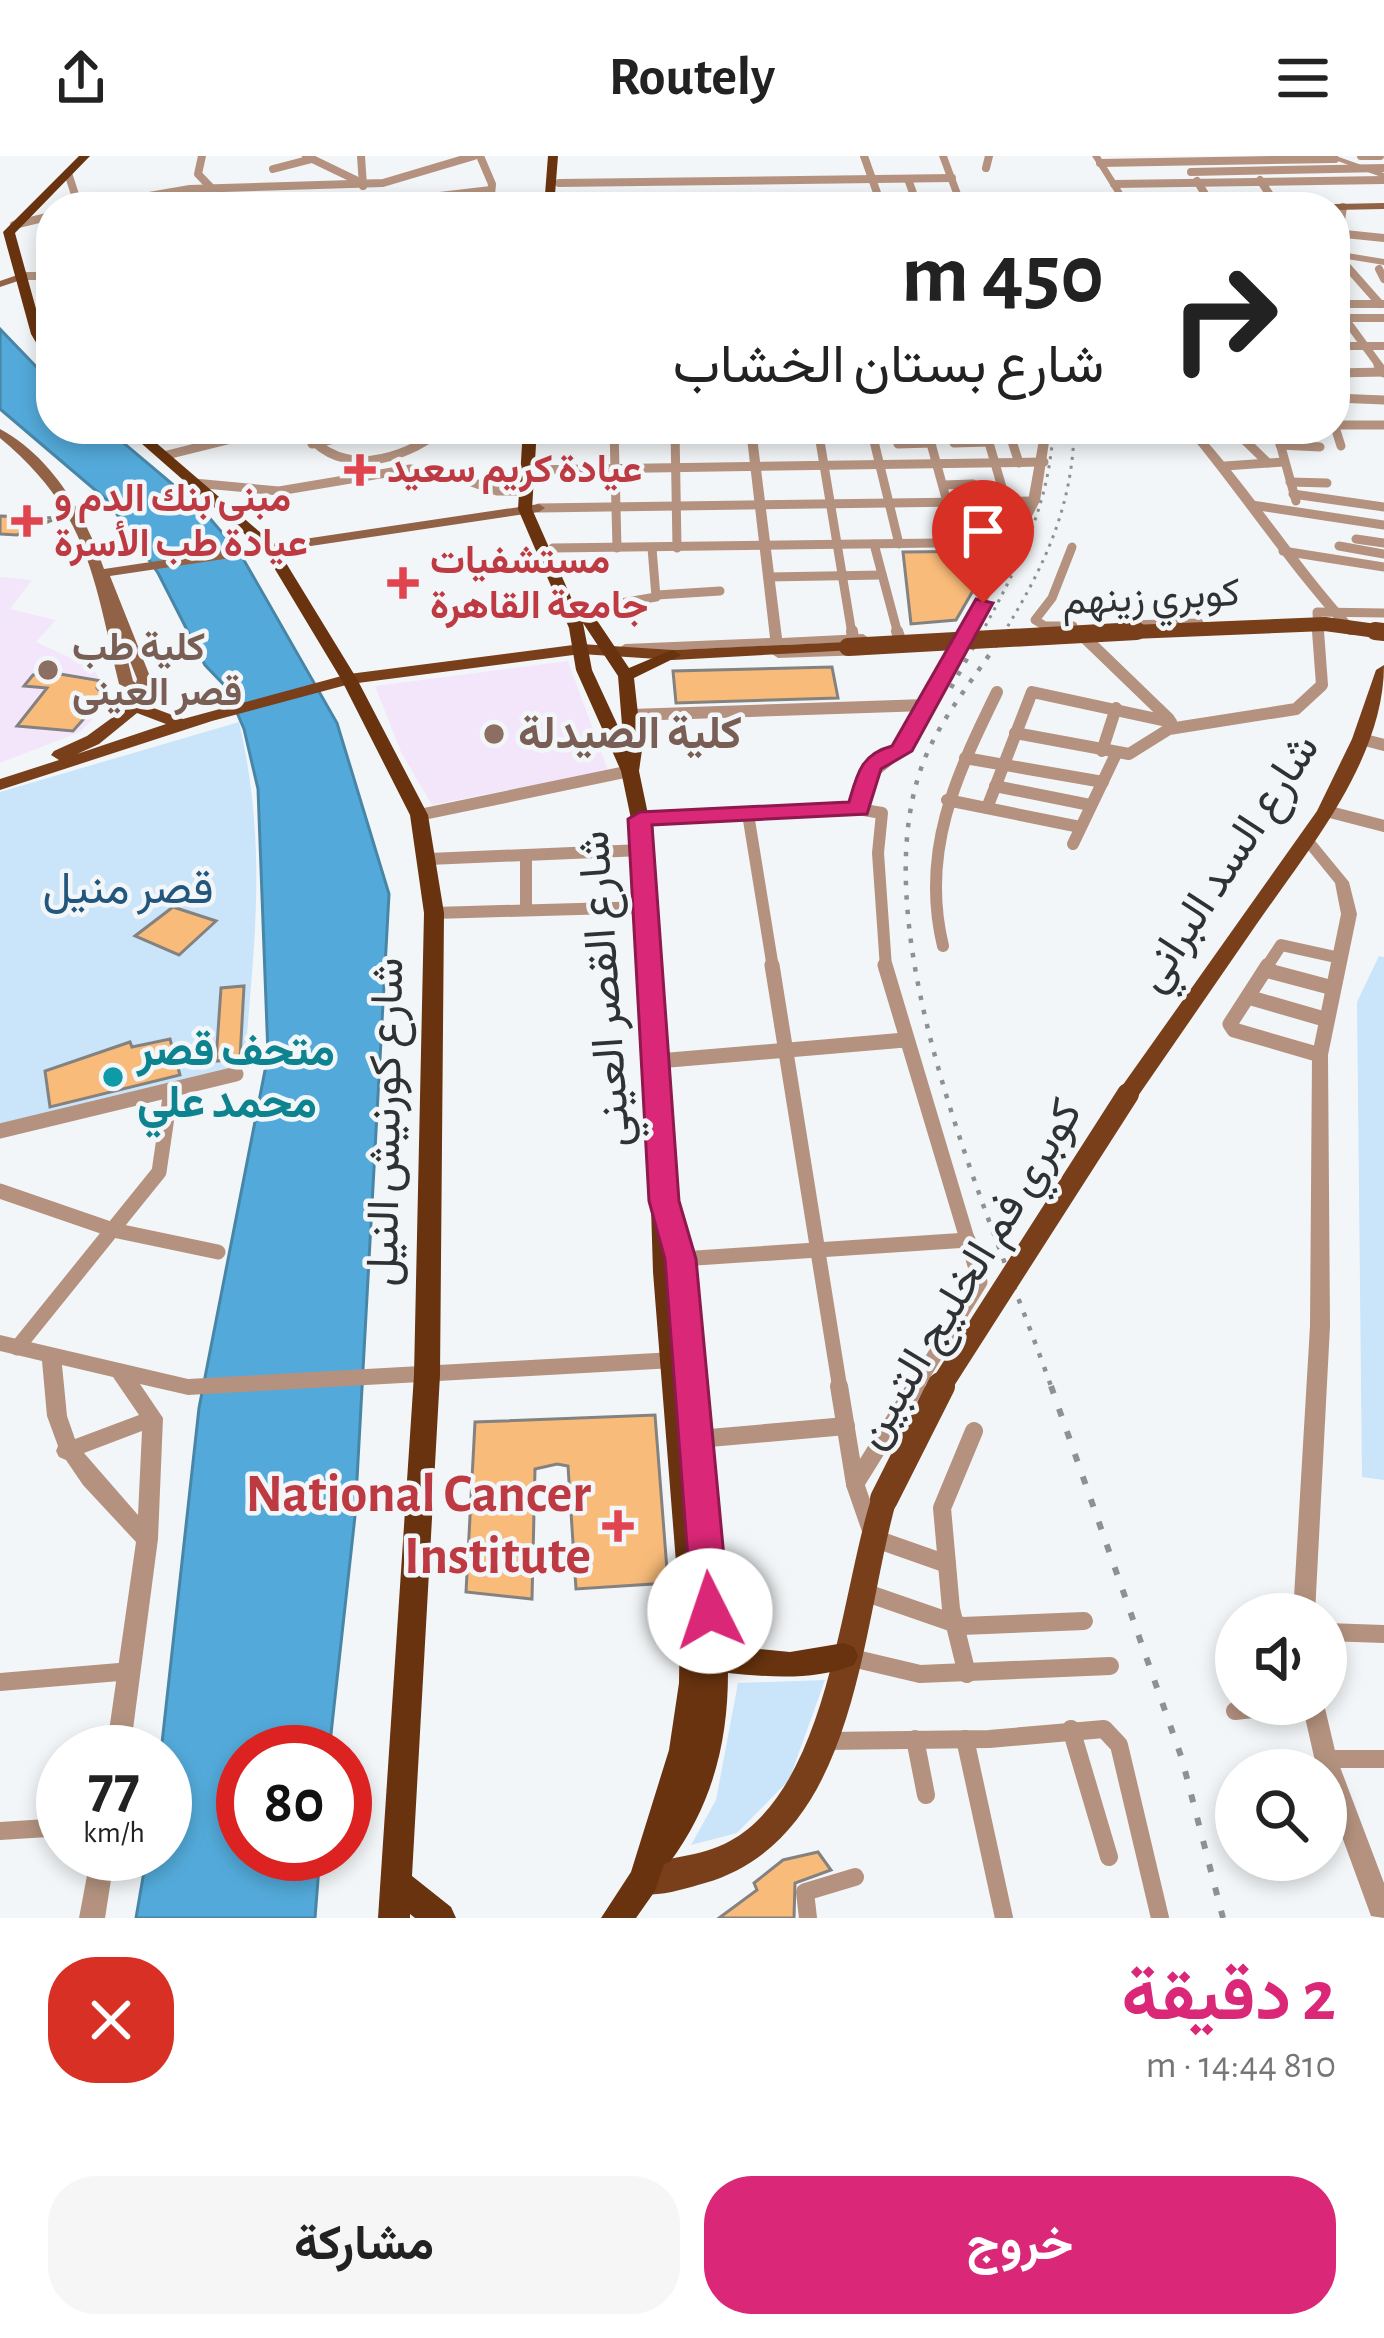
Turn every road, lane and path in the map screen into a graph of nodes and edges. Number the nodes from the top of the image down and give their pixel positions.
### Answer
1 (85, 156) edge
2 (202, 156) edge
3 (361, 156) edge
4 (477, 156) edge
5 (557, 156) edge
6 (864, 156) edge
7 (940, 156) edge
8 (989, 156) edge
9 (1358, 156) edge
10 (1380, 156) edge
11 (309, 157) edge
12 (1245, 158) edge
13 (1334, 158) edge
14 (1098, 159) edge
15 (1184, 159) edge
16 (986, 168) dead end
17 (273, 169) dead end
18 (1363, 169) junction
19 (1253, 170) junction
20 (1221, 171) junction
21 (1191, 172) junction
22 (68, 173) junction
23 (1384, 175) edge
24 (950, 178) junction
25 (872, 179) junction
26 (908, 179) junction
27 (398, 181) junction
28 (1229, 182) junction
29 (1261, 182) junction
30 (559, 183) junction
31 (1198, 183) junction
32 (1114, 184) junction
33 (363, 185) junction
34 (210, 187) junction
35 (491, 190) joint
36 (48, 192) edge
37 (76, 192) edge
38 (178, 192) edge
39 (215, 192) edge
40 (366, 192) edge
41 (410, 192) edge
42 (475, 192) edge
43 (555, 192) edge
44 (557, 192) edge
45 (877, 192) edge
46 (913, 192) edge
47 (954, 192) edge
48 (1119, 192) edge
49 (1204, 192) edge
50 (1267, 192) edge
51 (36, 204) edge
52 (1384, 206) edge
53 (1350, 207) edge
54 (36, 220) edge
55 (14, 225) junction
56 (1350, 234) edge
57 (1384, 238) edge
58 (1350, 258) edge
59 (1381, 266) edge
60 (22, 273) junction
61 (1352, 273) edge
62 (36, 274) edge
63 (1384, 279) edge
64 (1, 282) edge
65 (1352, 298) dead end
66 (1378, 298) edge
67 (1350, 304) edge
68 (1363, 304) junction
69 (1379, 318) edge
70 (1350, 326) edge
71 (1384, 329) edge
72 (36, 330) edge
73 (1350, 335) edge
74 (1357, 335) junction
75 (1350, 346) edge
76 (1365, 346) junction
77 (1384, 346) edge
78 (1350, 362) edge
79 (1350, 372) edge
80 (1358, 372) junction
81 (1384, 372) edge
82 (1350, 399) edge
83 (1384, 400) edge
84 (1380, 422) edge
85 (1350, 425) edge
86 (0, 432) edge
87 (159, 444) edge
88 (312, 444) edge
89 (420, 444) edge
90 (536, 444) edge
91 (615, 444) edge
92 (675, 444) edge
93 (753, 444) edge
94 (820, 444) edge
95 (876, 444) edge
96 (932, 444) edge
97 (989, 444) edge
98 (1013, 444) edge
99 (1045, 444) edge
100 (1204, 444) edge
101 (1248, 444) edge
102 (1280, 445) joint
103 (1320, 446) dead end
104 (402, 457) junction
105 (1044, 462) junction
106 (1283, 462) junction
107 (995, 463) junction
108 (1019, 463) junction
109 (1268, 463) junction
110 (937, 464) junction
111 (823, 465) junction
112 (882, 465) junction
113 (756, 466) junction
114 (1225, 466) junction
115 (676, 467) junction
116 (616, 468) junction
117 (410, 469) junction
118 (921, 477) dead end
119 (942, 481) junction
120 (194, 483) junction
121 (973, 484) dead end
122 (1327, 484) dead end
123 (1291, 488) junction
124 (497, 491) junction
125 (530, 494) junction
126 (1034, 500) junction
127 (1006, 501) junction
128 (891, 502) junction
129 (948, 502) junction
130 (830, 503) junction
131 (761, 505) junction
132 (1252, 505) junction
133 (676, 506) junction
134 (616, 507) junction
135 (1384, 507) edge
136 (501, 511) joint
137 (1301, 511) junction
138 (481, 513) junction
139 (1384, 525) edge
140 (1356, 538) dead end
141 (958, 542) junction
142 (1016, 542) junction
143 (837, 544) junction
144 (874, 544) junction
145 (899, 544) junction
146 (1384, 544) edge
147 (764, 545) junction
148 (1339, 546) dead end
149 (1072, 547) dead end
150 (553, 548) junction
151 (617, 548) junction
152 (652, 548) junction
153 (677, 548) junction
154 (275, 550) junction
155 (1283, 551) junction
156 (1384, 554) edge
157 (1384, 567) edge
158 (102, 573) junction
159 (882, 575) junction
160 (842, 576) junction
161 (768, 578) junction
162 (720, 591) dead end
163 (656, 595) junction
164 (581, 610) junction
165 (1384, 613) edge
166 (1338, 616) junction
167 (1315, 620) junction
168 (1061, 627) junction
169 (1353, 632) junction
170 (1384, 632) edge
171 (899, 637) junction
172 (1089, 639) junction
173 (962, 640) junction
174 (851, 643) junction
175 (776, 647) junction
176 (580, 649) junction
177 (610, 650) junction
178 (673, 655) junction
179 (1383, 675) edge
180 (626, 676) junction
181 (349, 679) junction
182 (998, 692) dead end
183 (140, 698) junction
184 (926, 705) junction
185 (1116, 708) junction
186 (631, 716) junction
187 (183, 724) junction
188 (1174, 725) junction
189 (1015, 733) junction
190 (1361, 739) junction
191 (1384, 745) edge
192 (1109, 753) junction
193 (965, 758) junction
194 (1003, 764) junction
195 (630, 771) junction
196 (0, 772) edge
197 (1103, 782) junction
198 (0, 785) edge
199 (995, 786) junction
200 (947, 800) junction
201 (1090, 805) junction
202 (987, 808) junction
203 (859, 809) junction
204 (1326, 811) junction
205 (748, 814) junction
206 (418, 815) junction
207 (640, 819) junction
208 (1384, 826) edge
209 (1080, 827) junction
210 (1307, 840) junction
211 (1073, 844) dead end
212 (642, 850) junction
213 (526, 855) junction
214 (429, 859) junction
215 (648, 908) junction
216 (526, 910) junction
217 (434, 913) junction
218 (944, 946) dead end
219 (1340, 958) junction
220 (1265, 970) junction
221 (1333, 988) junction
222 (1247, 997) junction
223 (1324, 1019) junction
224 (905, 1040) junction
225 (786, 1050) junction
226 (1320, 1055) junction
227 (658, 1061) junction
228 (236, 1074) dead end
229 (170, 1090) junction
230 (1128, 1094) joint
231 (0, 1131) edge
232 (0, 1191) edge
233 (664, 1201) junction
234 (113, 1230) junction
235 (968, 1240) junction
236 (818, 1250) junction
237 (218, 1252) dead end
238 (680, 1259) junction
239 (9, 1346) edge
240 (52, 1358) junction
241 (674, 1360) junction
242 (120, 1372) junction
243 (427, 1375) junction
244 (153, 1418) junction
245 (846, 1426) junction
246 (974, 1431) dead end
247 (698, 1438) junction
248 (65, 1450) junction
249 (855, 1484) junction
250 (872, 1535) junction
251 (147, 1539) junction
252 (947, 1564) junction
253 (859, 1590) junction
254 (1305, 1593) edge
255 (1084, 1621) dead end
256 (956, 1625) junction
257 (1347, 1633) edge
258 (1384, 1634) edge
259 (844, 1656) junction
260 (714, 1658) junction
261 (1110, 1666) dead end
262 (131, 1671) junction
263 (967, 1675) junction
264 (0, 1682) edge
265 (122, 1725) edge
266 (1071, 1729) junction
267 (915, 1739) junction
268 (965, 1739) junction
269 (824, 1741) junction
270 (1347, 1759) edge
271 (1384, 1759) edge
272 (926, 1795) dead end
273 (1347, 1818) edge
274 (36, 1828) edge
275 (0, 1831) edge
276 (1109, 1857) dead end
277 (648, 1870) junction
278 (856, 1877) dead end
279 (98, 1881) edge
280 (402, 1903) edge
281 (1384, 1916) edge
282 (92, 1918) edge
283 (440, 1918) edge
284 (594, 1918) edge
285 (617, 1918) edge
286 (637, 1918) edge
287 (808, 1918) edge
288 (1004, 1918) edge
289 (1160, 1918) edge

1 - 22 highway
2 - 34 street
3 - 33 street
4 - 27 street
4 - 35 street
5 - 30 highway
5 - 43 highway
6 - 25 street
7 - 24 street
8 - 16 street
9 - 10 street
9 - 13 street
11 - 17 street
11 - 33 street
12 - 13 street
12 - 15 street
12 - 19 street
13 - 18 street
14 - 15 street
14 - 32 street
15 - 21 street
18 - 19 street
18 - 23 street
19 - 20 street
19 - 29 street
20 - 21 street
20 - 28 street
21 - 31 street
22 - 36 highway
22 - 37 street
23 - 29 street
24 - 26 street
24 - 47 street
25 - 26 street
25 - 30 street
25 - 45 street
26 - 46 street
27 - 33 street
27 - 41 street
28 - 29 street
28 - 31 street
29 - 50 street
30 - 44 highway
31 - 32 street
31 - 49 street
32 - 48 street
33 - 34 street
33 - 40 street
34 - 38 street
34 - 39 street
35 - 42 street
51 - 55 highway
52 - 53 main road
54 - 55 street
55 - 60 highway
56 - 57 street
58 - 59 street
59 - 63 street
60 - 62 street
60 - 64 main road
60 - 72 highway
61 - 66 street
65 - 66 street
66 - 68 street
67 - 68 street
68 - 69 street
69 - 71 street
70 - 74 street
73 - 74 street
74 - 76 street
75 - 76 street
76 - 77 street
76 - 81 street
78 - 80 street
79 - 80 street
80 - 81 street
82 - 83 street
84 - 85 street
86 - 158 main road
87 - 120 highway, شارع كورنيش النيل
88 - 104 street
89 - 104 street
90 - 125 highway, شارع القصر العيني
91 - 116 street
92 - 115 street
93 - 113 street
94 - 111 street
95 - 112 street
96 - 110 street
97 - 107 street
98 - 108 street
99 - 105 street
100 - 114 street
101 - 109 street
102 - 103 street
102 - 106 street
104 - 117 street
105 - 108 street
105 - 126 street
106 - 109 street
106 - 123 street
107 - 108 street
107 - 110 street
107 - 127 street
109 - 114 street
110 - 112 street
110 - 119 street
111 - 112 street
111 - 113 street
111 - 130 street
112 - 128 street
113 - 115 street
113 - 131 street
114 - 132 street
115 - 116 street
115 - 133 street
116 - 125 street
116 - 134 street
117 - 120 street
117 - 124 street
118 - 119 street
119 - 121 street
119 - 129 street
120 - 154 highway, شارع كورنيش النيل
122 - 123 street
123 - 135 street
123 - 137 street
124 - 125 street
124 - 138 main road
125 - 134 street
125 - 136 highway
125 - 150 highway, شارع القصر العيني
125 - 176 highway, شارع القصر العيني
126 - 127 street
126 - 142 street
127 - 129 street
128 - 129 street
128 - 130 street
128 - 145 street
129 - 141 street
130 - 131 street
130 - 143 street
131 - 133 street
131 - 147 street
132 - 137 street
132 - 155 street
133 - 134 street
133 - 153 street
134 - 151 street
136 - 138 main road
137 - 139 street
138 - 154 main road
140 - 146 street
141 - 142 street
141 - 145 street
142 - 173 street
143 - 144 street
143 - 147 street
143 - 160 street
144 - 145 street
144 - 159 street
147 - 153 street
147 - 161 street
148 - 156 street
149 - 168 street
150 - 151 street
150 - 164 highway, شارع القصر العيني
151 - 152 street
152 - 153 street
152 - 163 street
154 - 158 main road
154 - 181 highway, شارع كورنيش النيل
155 - 157 street
155 - 166 street
158 - 183 main road
159 - 160 street
159 - 171 street
160 - 161 street
160 - 174 street
161 - 175 street
162 - 163 street
163 - 164 street
164 - 177 highway, شارع القصر العيني
165 - 166 street
166 - 167 street
166 - 169 street
166 - 170 street
167 - 168 street
167 - 169 street
167 - 172 street
167 - 188 street
168 - 172 street
169 - 170 street
170 - 174 main road, كوبري زينهم, bridge
171 - 173 street
171 - 174 street
172 - 188 street
173 - 175 street
173 - 184 street
174 - 175 main road, كوبري زينهم
175 - 177 street
175 - 178 main road, كوبري زينهم
176 - 177 main road, كوبري زينهم
176 - 181 main road, كوبري زينهم
176 - 195 highway, شارع القصر العيني
177 - 178 main road, كوبري زينهم
177 - 180 highway, شارع القصر العيني
178 - 180 highway
179 - 190 main road, شارع السد البراني
180 - 186 highway, شارع القصر العيني
181 - 187 main road, كوبري زينهم
181 - 206 highway, شارع كورنيش النيل
182 - 193 street
183 - 187 main road
183 - 196 main road
184 - 186 street
184 - 203 street
185 - 188 street
185 - 189 street
185 - 192 street
186 - 195 highway, شارع القصر العيني
187 - 198 main road, كوبري زينهم
188 - 192 street
189 - 192 street
189 - 194 street
190 - 191 street
190 - 204 main road, شارع السد البراني
192 - 197 street
193 - 194 street
193 - 200 street
194 - 197 street
194 - 199 street
195 - 206 street
195 - 207 highway, شارع القصر العيني
197 - 201 street
199 - 201 street
199 - 202 street
200 - 202 street
200 - 218 street
201 - 209 street
202 - 209 street
203 - 205 street
203 - 224 street
204 - 208 street
204 - 210 main road, شارع السد البراني
205 - 207 street
205 - 225 street
206 - 214 highway, شارع كورنيش النيل
207 - 212 highway, شارع القصر العيني
209 - 211 street
210 - 219 street
210 - 230 main road, شارع السد البراني
212 - 213 street
212 - 215 highway, شارع القصر العيني
213 - 214 street
213 - 216 street
214 - 217 highway, شارع كورنيش النيل
215 - 216 street
215 - 227 highway, شارع القصر العيني
216 - 217 street
217 - 243 highway, شارع كورنيش النيل
219 - 220 street
219 - 221 street
220 - 221 street
220 - 222 street
221 - 223 street
222 - 223 street
222 - 226 street
223 - 226 street
224 - 225 street
224 - 235 street
225 - 227 street
225 - 236 street
226 - 254 street
227 - 233 highway, شارع القصر العيني
228 - 229 street
229 - 231 street
229 - 234 street
230 - 250 main road, كوبري فم الخليج التبين, bridge
232 - 234 street
233 - 238 highway, شارع القصر العيني
233 - 241 highway, شارع القصر العيني
234 - 237 street
234 - 239 street
235 - 236 street
235 - 249 street
236 - 238 street
236 - 245 street
238 - 247 highway, شارع القصر العيني
239 - 240 street
240 - 242 street
240 - 248 street
241 - 243 street
241 - 277 highway, شارع القصر العيني
242 - 243 street
242 - 244 street
243 - 280 highway, شارع كورنيش النيل
244 - 248 street
244 - 251 street
245 - 247 street
245 - 249 street
246 - 252 street
247 - 260 highway, شارع القصر العيني
248 - 251 street
249 - 250 street
250 - 252 street
250 - 253 main road
251 - 262 street
252 - 256 street
253 - 256 street
253 - 259 main road
255 - 256 street
256 - 263 street
257 - 258 street
259 - 260 highway
259 - 263 street
259 - 269 main road
260 - 277 highway, شارع القصر العيني
261 - 263 street
262 - 264 street
262 - 265 street
266 - 268 street
266 - 276 street
266 - 289 street
267 - 268 street
267 - 269 street
267 - 272 street
268 - 288 street
269 - 277 main road
270 - 271 street
273 - 281 street
274 - 275 street
277 - 284 highway
277 - 285 highway, شارع القصر العيني
277 - 286 highway
278 - 287 street
279 - 282 street
280 - 283 highway

